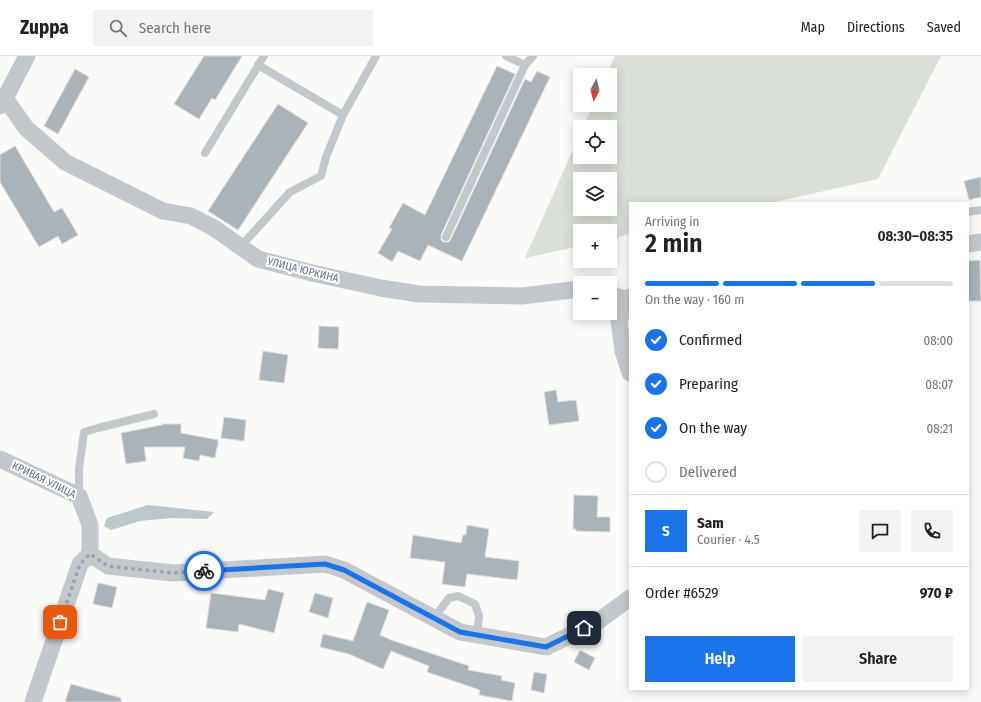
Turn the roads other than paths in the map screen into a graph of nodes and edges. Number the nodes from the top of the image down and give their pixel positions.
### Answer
1 (27, 56) edge
2 (264, 56) edge
3 (376, 56) edge
4 (506, 56) edge
5 (533, 56) edge
6 (258, 65) junction
7 (525, 65) junction
8 (3, 102) edge
9 (343, 115) junction
10 (205, 153) dead end
11 (981, 210) edge
12 (969, 212) edge
13 (446, 236) dead end
14 (981, 242) edge
15 (969, 244) edge
16 (241, 246) junction
17 (573, 290) edge
18 (617, 296) edge
19 (628, 298) edge
20 (629, 371) edge
21 (154, 414) dead end
22 (0, 459) edge
23 (79, 496) junction
24 (90, 554) junction
25 (629, 599) edge
26 (434, 618) junction
27 (477, 635) junction
28 (33, 702) edge

1 - 8 street
2 - 6 lane
3 - 9 lane
4 - 7 lane
5 - 7 lane
6 - 9 lane
6 - 10 lane
7 - 13 lane
8 - 16 street, УЛИЦА ЮРКИНА
9 - 16 lane
11 - 12 lane
14 - 15 street
16 - 17 street, УЛИЦА ЮРКИНА
18 - 19 street
19 - 20 street
21 - 23 lane
22 - 23 street, КРИВАЯ УЛИЦА
23 - 24 street, КРИВАЯ УЛИЦА
24 - 26 street
24 - 28 street
25 - 27 street
26 - 27 street
26 - 27 lane

